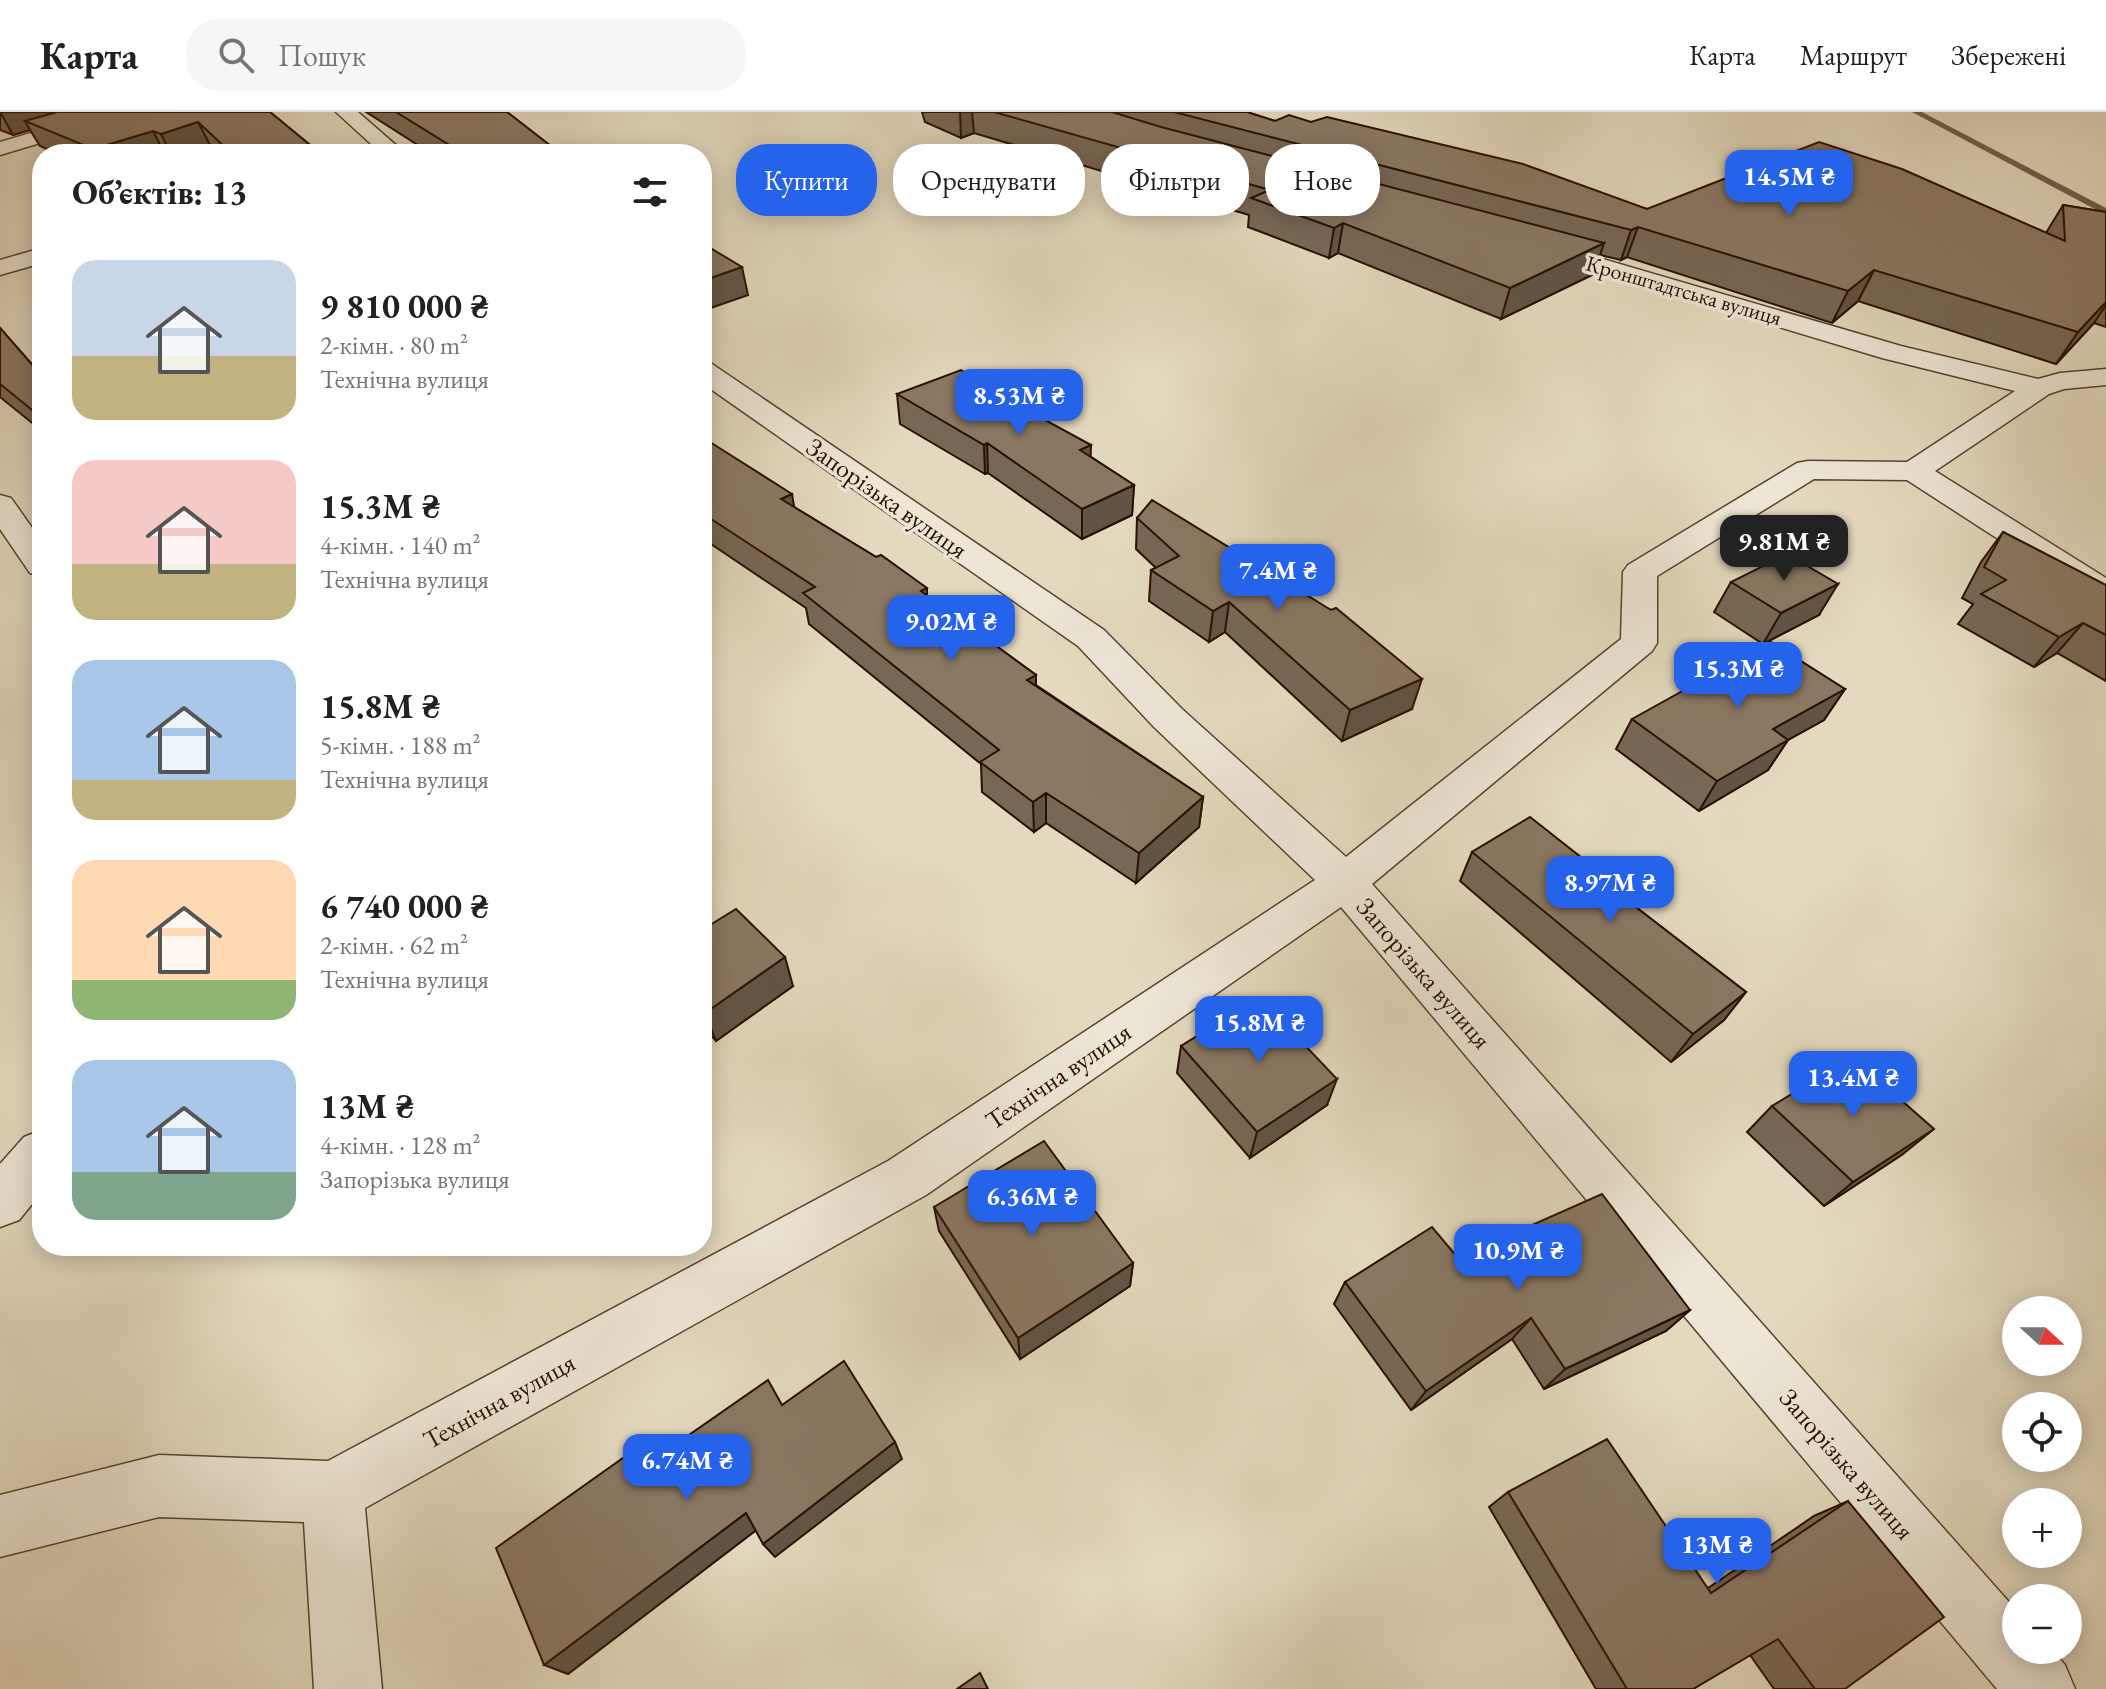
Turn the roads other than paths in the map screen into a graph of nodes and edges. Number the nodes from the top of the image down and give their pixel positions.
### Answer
1 (123, 112) edge
2 (346, 112) edge
3 (383, 144) edge
4 (0, 149) edge
5 (1518, 241) edge
6 (32, 258) edge
7 (0, 268) edge
8 (712, 377) edge
9 (2106, 377) edge
10 (2049, 384) junction
11 (1914, 471) junction
12 (0, 505) edge
13 (32, 551) edge
14 (2106, 593) edge
15 (1345, 882) junction
16 (32, 1165) edge
17 (0, 1202) edge
18 (333, 1492) junction
19 (0, 1526) edge
20 (348, 1689) edge
21 (2041, 1689) edge

1 - 4 street
2 - 3 street
5 - 10 street, Кронштадтська вулиця
6 - 7 street
8 - 15 street, Запорізька вулиця
9 - 10 street
10 - 11 street
11 - 14 street
11 - 15 street, Технічна вулиця
12 - 13 street
15 - 18 street, Технічна вулиця
15 - 21 street, Запорізька вулиця
16 - 17 street
18 - 19 street
18 - 20 street

